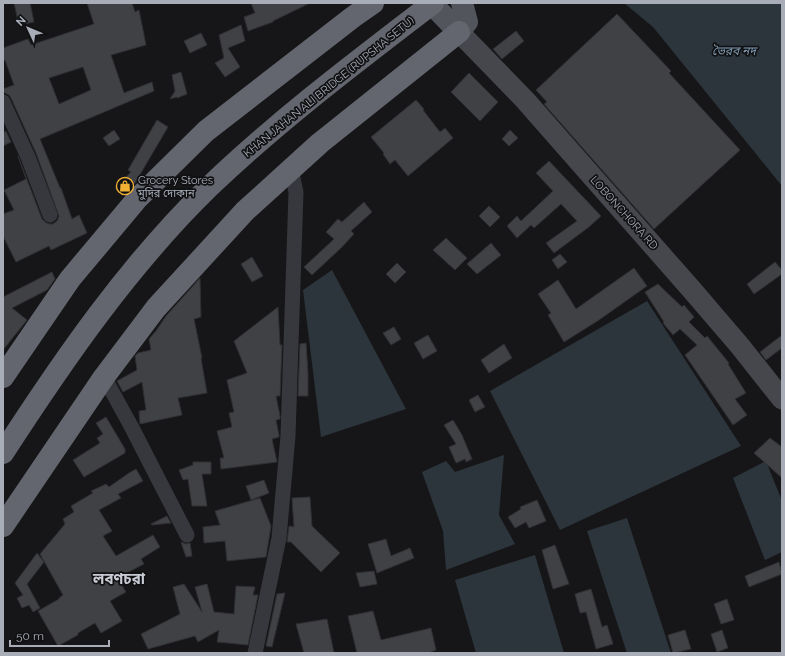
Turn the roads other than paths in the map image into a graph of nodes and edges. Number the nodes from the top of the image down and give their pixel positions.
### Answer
1 (373, 3) edge
2 (432, 3) edge
3 (462, 3) edge
4 (459, 32) junction
5 (3, 102) edge
6 (291, 169) junction
7 (50, 216) dead end
8 (3, 377) edge
9 (104, 377) junction
10 (782, 398) edge
11 (3, 453) edge
12 (3, 526) edge
13 (187, 535) dead end
14 (255, 653) edge

1 - 8 highway
2 - 4 main road
2 - 11 highway, KHAN JAHAN ALI BRIDGE (RUPSHA SETU), bridge
3 - 4 main road
4 - 6 highway
4 - 10 street, LOBONCHORA RD
5 - 7 street
6 - 9 highway
6 - 14 street
9 - 12 highway
9 - 13 street

